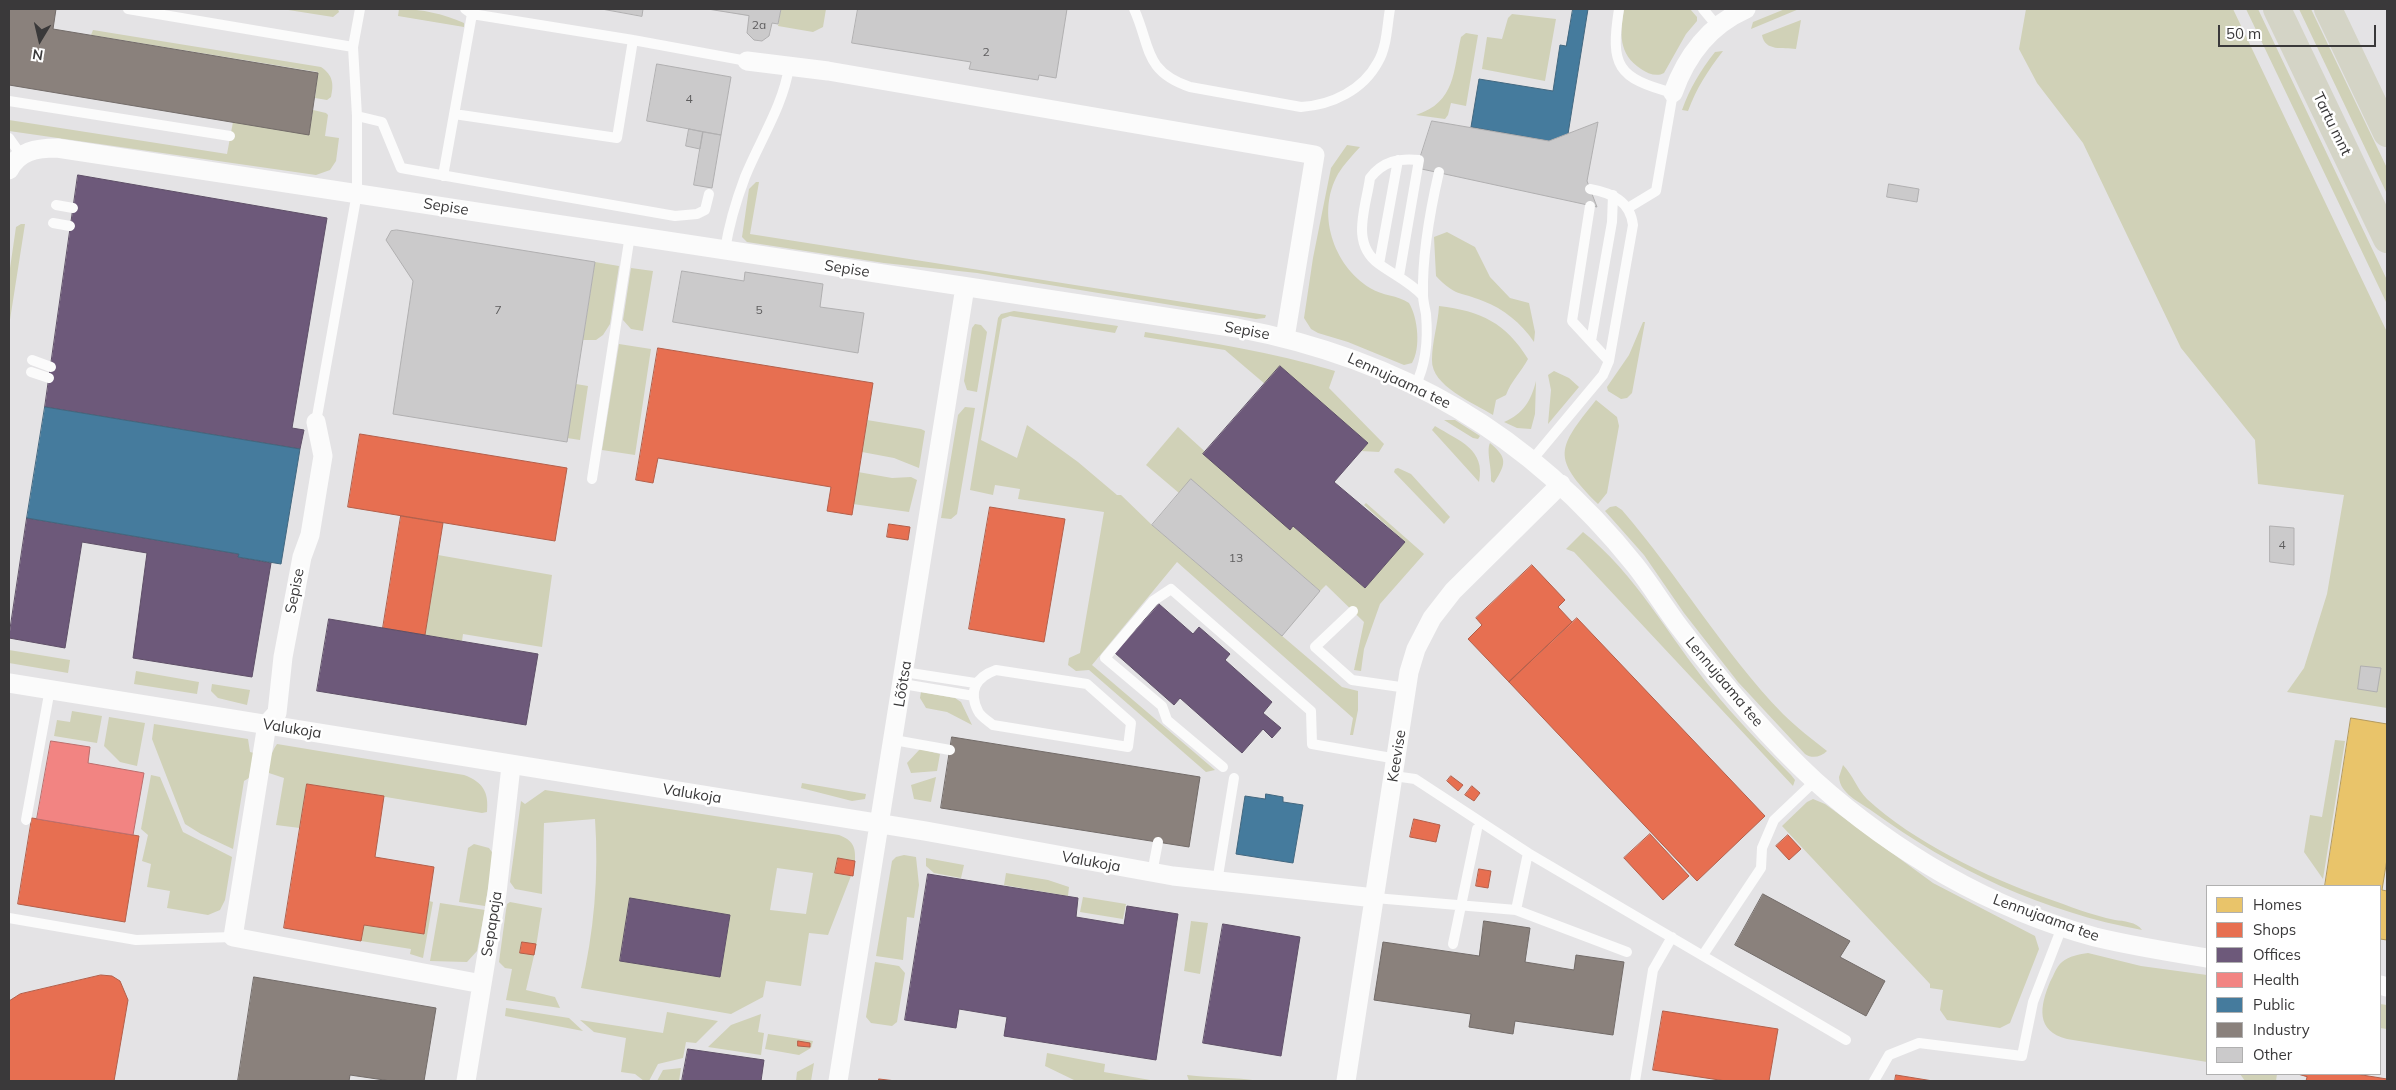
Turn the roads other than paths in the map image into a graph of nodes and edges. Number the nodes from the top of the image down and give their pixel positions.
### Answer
1 (128, 9) edge
2 (360, 9) edge
3 (1134, 9) edge
4 (1390, 9) edge
5 (1619, 9) edge
6 (1703, 9) edge
7 (1746, 9) edge
8 (2277, 9) edge
9 (2328, 9) edge
10 (468, 12) edge
11 (1718, 27) junction
12 (634, 40) junction
13 (353, 47) junction
14 (747, 61) joint
15 (789, 67) junction
16 (1674, 93) junction
17 (9, 101) edge
18 (454, 114) junction
19 (357, 116) junction
20 (2387, 133) edge
21 (230, 136) dead end
22 (9, 138) edge
23 (21, 155) junction
24 (1398, 160) junction
25 (9, 170) edge
26 (1439, 172) dead end
27 (442, 176) junction
28 (1590, 189) dead end
29 (357, 193) junction
30 (709, 194) dead end
31 (1613, 195) junction
32 (56, 206) dead end
33 (1590, 206) dead end
34 (73, 208) dead end
35 (1628, 208) junction
36 (53, 223) dead end
37 (70, 226) dead end
38 (630, 235) junction
39 (2387, 239) edge
40 (726, 250) junction
41 (1379, 264) junction
42 (1399, 276) junction
43 (965, 287) junction
44 (1423, 296) junction
45 (1285, 338) junction
46 (1590, 341) junction
47 (32, 360) dead end
48 (1609, 361) junction
49 (51, 366) dead end
50 (31, 372) dead end
51 (49, 378) dead end
52 (1415, 386) junction
53 (316, 422) joint
54 (1532, 460) junction
55 (592, 479) dead end
56 (1561, 484) junction
57 (1352, 611) dead end
58 (904, 678) junction
59 (9, 683) edge
60 (976, 683) junction
61 (1407, 688) junction
62 (50, 689) junction
63 (974, 696) junction
64 (267, 724) junction
65 (894, 740) junction
66 (950, 750) dead end
67 (512, 766) junction
68 (1395, 767) junction
69 (1223, 768) dead end
70 (1234, 778) dead end
71 (1815, 780) junction
72 (26, 820) dead end
73 (881, 825) junction
74 (1477, 829) dead end
75 (1158, 842) dead end
76 (1528, 853) junction
77 (1152, 873) junction
78 (1217, 882) junction
79 (1375, 898) junction
80 (1460, 905) junction
81 (1516, 910) junction
82 (9, 918) edge
83 (2062, 926) junction
84 (233, 937) junction
85 (1672, 937) junction
86 (1453, 944) dead end
87 (1627, 952) dead end
88 (1703, 955) junction
89 (2206, 958) edge
90 (482, 984) junction
91 (1846, 1040) dead end
92 (466, 1081) edge
93 (838, 1081) edge
94 (1346, 1081) edge
95 (1635, 1081) edge
96 (1874, 1081) edge

1 - 13 lane
2 - 13 lane
3 - 4 lane
5 - 16 lane
6 - 11 lane
7 - 11 street
8 - 39 highway, Tartu mnt
9 - 20 highway
10 - 12 lane
10 - 18 lane
11 - 16 street
12 - 14 lane
12 - 18 lane
13 - 19 lane
14 - 15 street
15 - 40 lane
15 - 45 street
16 - 35 lane
17 - 21 lane
18 - 27 lane
19 - 27 lane
19 - 29 lane
22 - 23 lane
23 - 25 street
23 - 29 street
24 - 41 lane
24 - 41 lane
24 - 42 lane
26 - 44 lane
27 - 30 lane
28 - 31 lane
29 - 38 street, Sepise
29 - 53 lane, Sepise
31 - 35 lane
31 - 46 lane
32 - 34 lane
33 - 46 lane
35 - 48 lane
36 - 37 lane
38 - 40 street, Sepise
38 - 55 lane
40 - 43 street, Sepise
41 - 42 lane
42 - 44 lane
43 - 45 street, Sepise
43 - 58 street, Lõõtsa
44 - 52 lane
45 - 52 street, Lennujaama tee
46 - 48 lane
47 - 49 lane
48 - 54 lane
50 - 51 lane
52 - 54 street, Lennujaama tee
53 - 64 street, Sepise
54 - 56 street, Lennujaama tee
56 - 61 street, Keevise
56 - 71 street, Lennujaama tee
57 - 61 lane
58 - 60 lane
58 - 63 lane
58 - 65 street, Lõõtsa
59 - 62 street, Valukoja
60 - 63 lane
60 - 63 lane
61 - 68 street, Keevise
62 - 64 street, Valukoja
62 - 72 lane
64 - 67 street, Valukoja
64 - 84 street, Sepise
65 - 66 lane
65 - 73 street, Lõõtsa
67 - 73 street, Valukoja
67 - 90 street, Sepapaja
68 - 69 lane
68 - 76 lane
68 - 79 street, Keevise
70 - 78 lane
71 - 83 street, Lennujaama tee
71 - 88 lane
73 - 77 street, Valukoja
73 - 93 street, Lõõtsa
74 - 80 lane
75 - 77 lane
76 - 81 lane
76 - 85 lane
77 - 78 street, Valukoja
78 - 79 street, Valukoja
79 - 80 lane
79 - 94 street, Keevise
80 - 81 lane
80 - 86 lane
81 - 87 lane
82 - 84 lane
83 - 89 street, Lennujaama tee
83 - 96 lane
84 - 90 street
85 - 88 lane
85 - 95 lane
88 - 91 lane
90 - 92 street, Sepapaja

